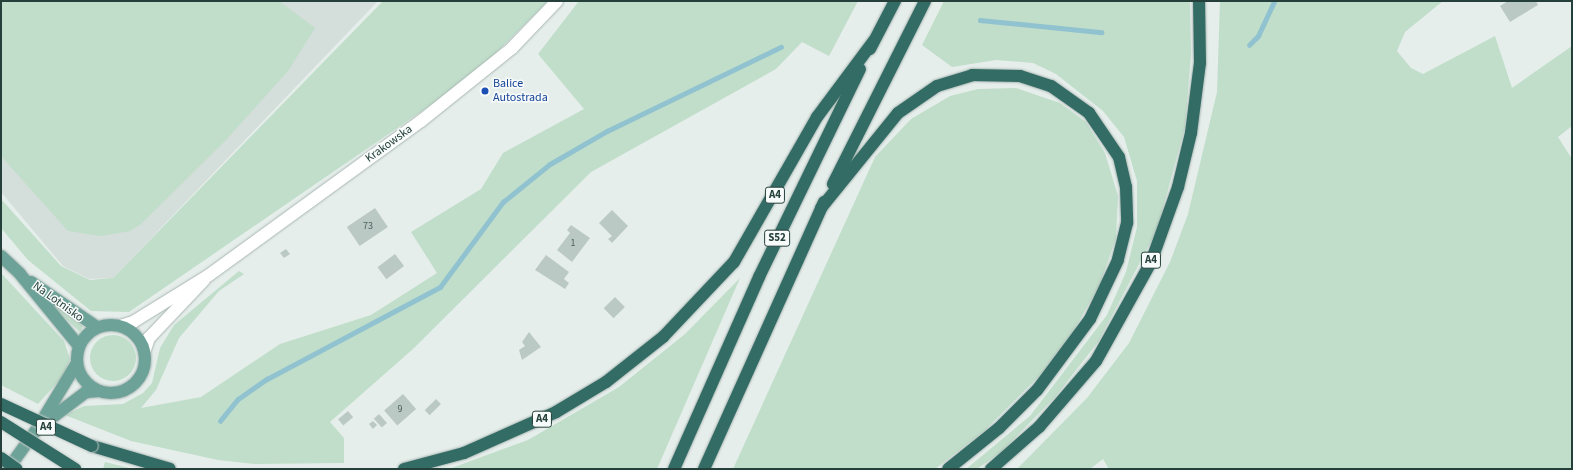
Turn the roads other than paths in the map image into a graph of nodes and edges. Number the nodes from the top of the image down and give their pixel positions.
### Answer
1 (557, 1) edge
2 (896, 1) edge
3 (925, 1) edge
4 (1199, 1) edge
5 (873, 42) junction
6 (821, 208) junction
7 (1, 256) edge
8 (20, 274) junction
9 (209, 275) junction
10 (120, 326) junction
11 (97, 327) junction
12 (79, 346) junction
13 (144, 350) junction
14 (77, 363) junction
15 (99, 391) junction
16 (1, 404) edge
17 (1, 422) edge
18 (37, 429) junction
19 (1, 458) edge
20 (8, 469) edge
21 (17, 469) edge
22 (75, 469) edge
23 (170, 469) edge
24 (404, 469) edge
25 (674, 469) edge
26 (704, 469) edge
27 (948, 469) edge
28 (991, 469) edge

1 - 9 street, Krakowska
2 - 5 highway, A4
3 - 6 highway
4 - 28 highway, A4
5 - 24 highway, A4
5 - 25 highway, S52
6 - 26 highway, S52
6 - 27 highway
7 - 8 main road, Na Lotnisko
8 - 11 main road, Na Lotnisko
8 - 12 main road, Na Lotnisko
9 - 10 street, Krakowska
9 - 13 street, Krakowska
10 - 11 main road
10 - 13 main road
11 - 12 main road
12 - 14 main road
13 - 15 main road
14 - 15 main road
14 - 18 main road
15 - 18 main road
16 - 23 highway, A4, bridge
17 - 22 highway, bridge
18 - 20 main road
19 - 21 highway, bridge

